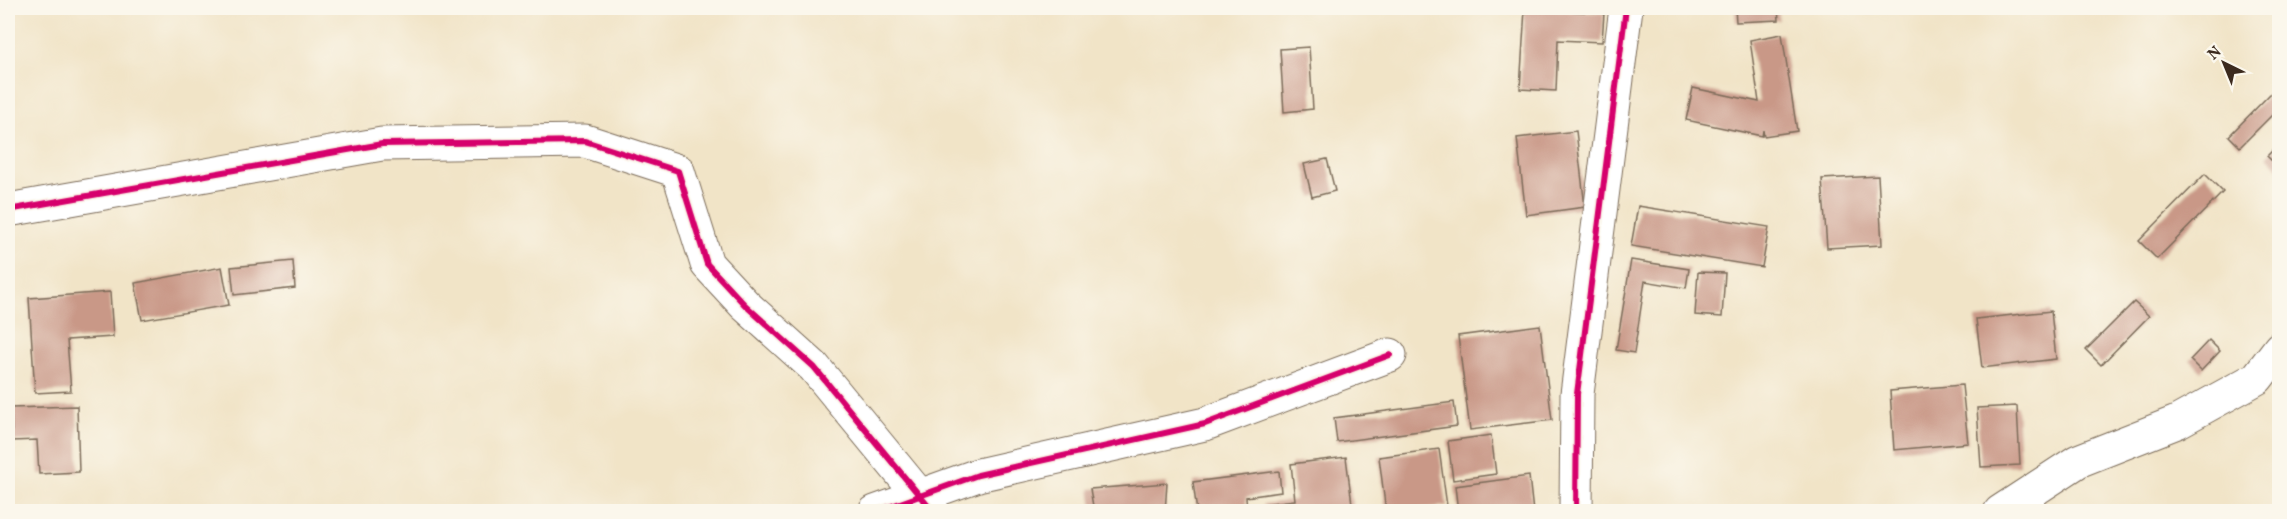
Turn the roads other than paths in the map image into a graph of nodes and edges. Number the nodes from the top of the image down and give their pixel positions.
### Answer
1 (1626, 8) edge
2 (8, 210) edge
3 (2280, 348) edge
4 (1390, 354) dead end
5 (927, 503) edge
6 (875, 512) edge
7 (1576, 512) edge
8 (2000, 512) edge

1 - 7 street
2 - 5 street
3 - 8 street
4 - 5 street
5 - 6 street

